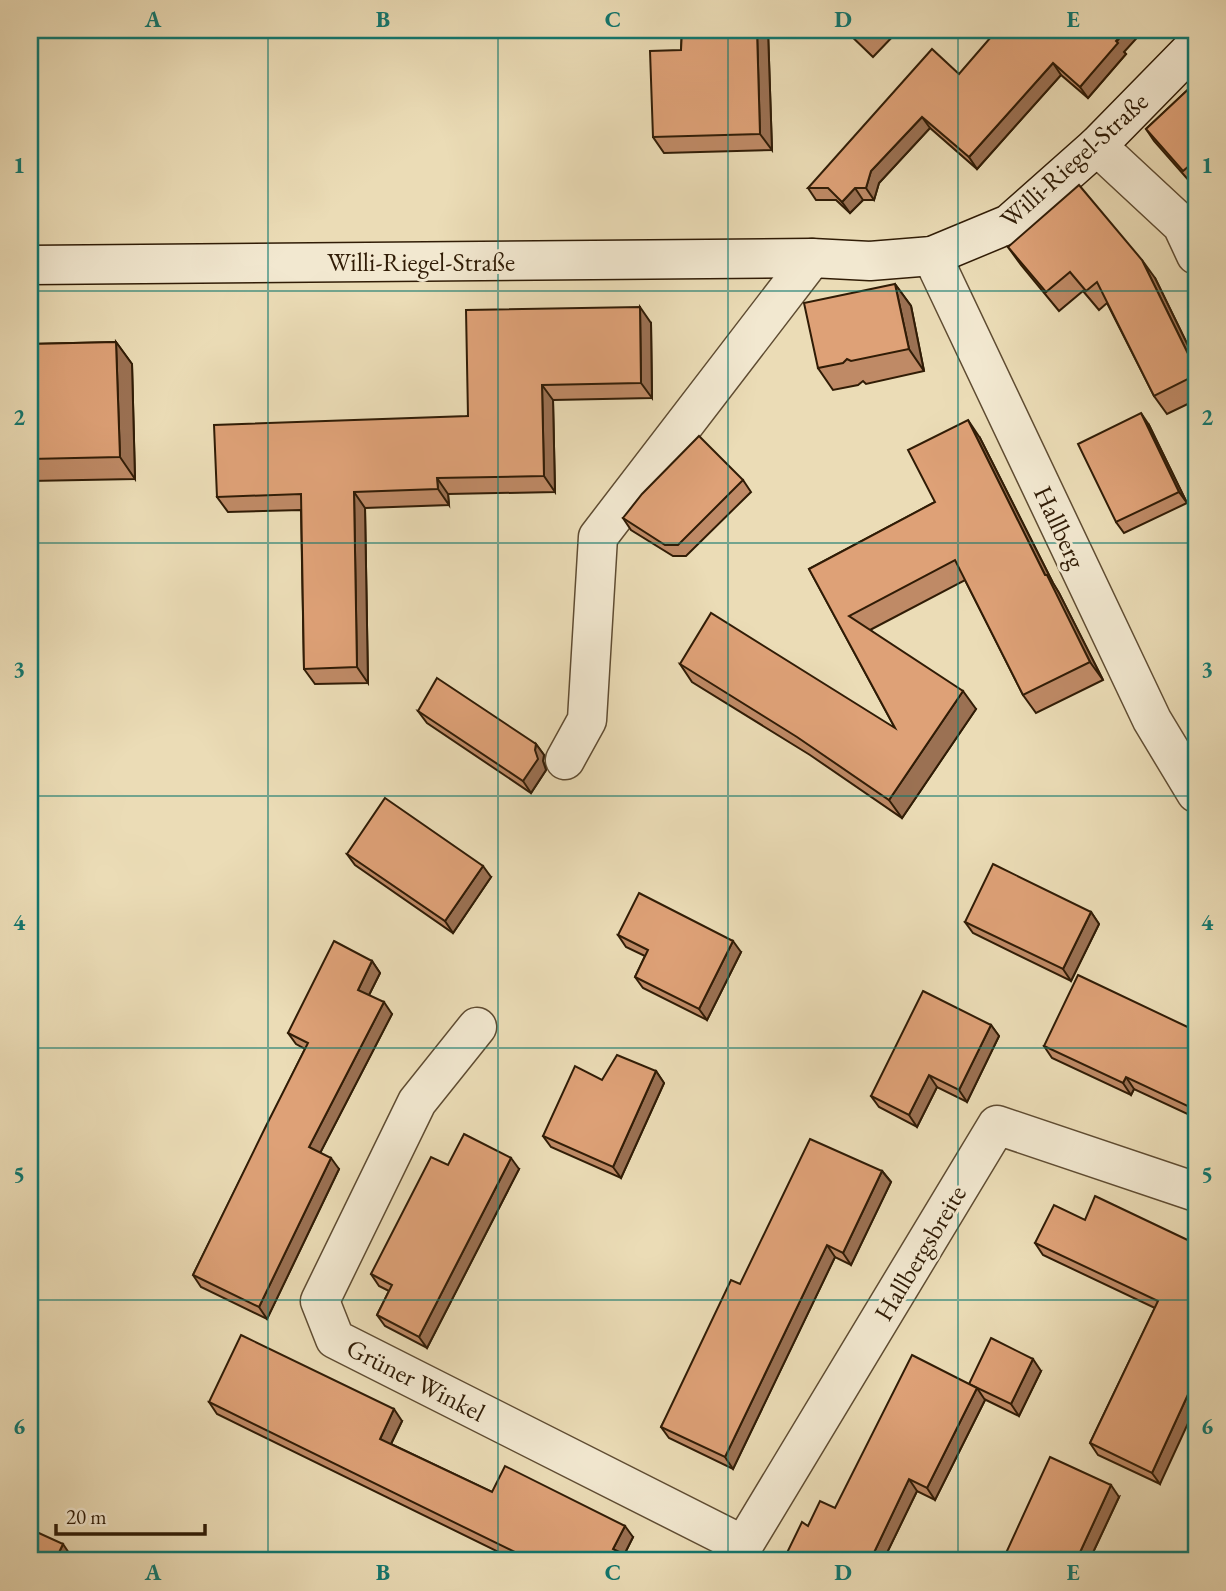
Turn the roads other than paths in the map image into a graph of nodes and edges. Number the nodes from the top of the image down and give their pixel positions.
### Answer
1 (1196, 45) edge
2 (1097, 146) junction
3 (1191, 234) edge
4 (932, 256) junction
5 (812, 258) junction
6 (30, 265) edge
7 (565, 760) dead end
8 (1196, 793) edge
9 (477, 1027) dead end
10 (1196, 1192) edge
11 (738, 1553) edge

1 - 2 street, Willi-Riegel-Straße
2 - 3 street
2 - 4 street, Willi-Riegel-Straße
4 - 5 street, Willi-Riegel-Straße
4 - 8 street, Hallberg
5 - 6 street, Willi-Riegel-Straße
5 - 7 street
9 - 11 street, Grüner Winkel
10 - 11 street, Hallbergsbreite

